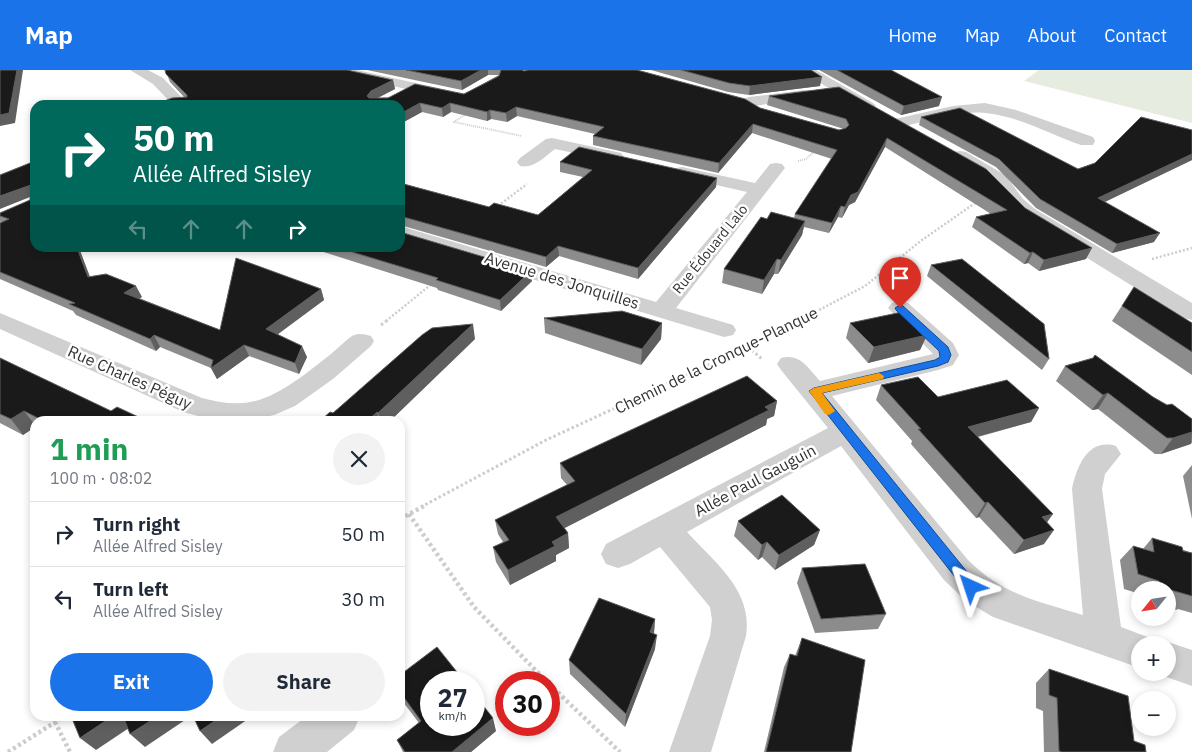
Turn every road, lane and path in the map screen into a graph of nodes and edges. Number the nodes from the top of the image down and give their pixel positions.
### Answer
1 (137, 70) edge
2 (338, 70) edge
3 (806, 70) edge
4 (414, 86) junction
5 (839, 89) junction
6 (397, 96) edge
7 (464, 97) joint
8 (177, 100) edge
9 (772, 115) edge
10 (890, 117) junction
11 (924, 135) edge
12 (1087, 141) dead end
13 (552, 142) junction
14 (818, 148) edge
15 (948, 149) edge
16 (634, 161) edge
17 (526, 162) dead end
18 (662, 167) edge
19 (776, 168) joint
20 (530, 182) dead end
21 (758, 189) junction
22 (1012, 196) junction
23 (492, 211) edge
24 (405, 234) edge
25 (1192, 248) edge
26 (470, 253) junction
27 (1117, 268) junction
28 (900, 308) dead end
29 (662, 310) junction
30 (1192, 313) edge
31 (0, 320) edge
32 (724, 330) dead end
33 (362, 342) joint
34 (739, 351) dead end
35 (730, 355) dead end
36 (790, 364) dead end
37 (814, 391) junction
38 (845, 431) junction
39 (1106, 454) dead end
40 (409, 514) junction
41 (405, 516) edge
42 (664, 529) junction
43 (618, 554) dead end
44 (1104, 639) junction
45 (1131, 648) edge
46 (1176, 663) edge
47 (1192, 668) edge
48 (536, 671) edge
49 (560, 694) edge
50 (334, 721) edge
51 (55, 722) joint
52 (8, 752) edge
53 (70, 752) edge
54 (294, 752) edge
55 (620, 752) edge
56 (690, 752) edge

1 - 8 street
2 - 4 street
3 - 5 street
4 - 6 street
4 - 7 street
5 - 9 street
5 - 10 street
7 - 13 path
10 - 11 street
10 - 12 street
13 - 16 street
13 - 17 street
14 - 19 path
15 - 22 street
18 - 21 street, Rue Édouard Lalo
19 - 21 street, Rue Édouard Lalo
20 - 23 path
21 - 29 street, Rue Édouard Lalo
22 - 27 street
22 - 34 path, Chemin de la Cronque-Planque
24 - 26 street, Avenue des Jonquilles
25 - 27 path
26 - 29 street, Avenue des Jonquilles
26 - 33 path
27 - 30 street
28 - 37 street
29 - 32 street, Avenue des Jonquilles
31 - 33 street, Rue Charles Péguy
35 - 40 path, Chemin de la Cronque-Planque
36 - 37 street
37 - 38 street
38 - 42 street, Allée Paul Gauguin
38 - 44 street
39 - 44 street
40 - 41 path, Chemin de la Cronque-Planque
40 - 48 path
42 - 43 street, Allée Paul Gauguin
42 - 56 street
44 - 45 street
46 - 47 street
49 - 55 path
50 - 54 street
51 - 52 path
51 - 53 path

